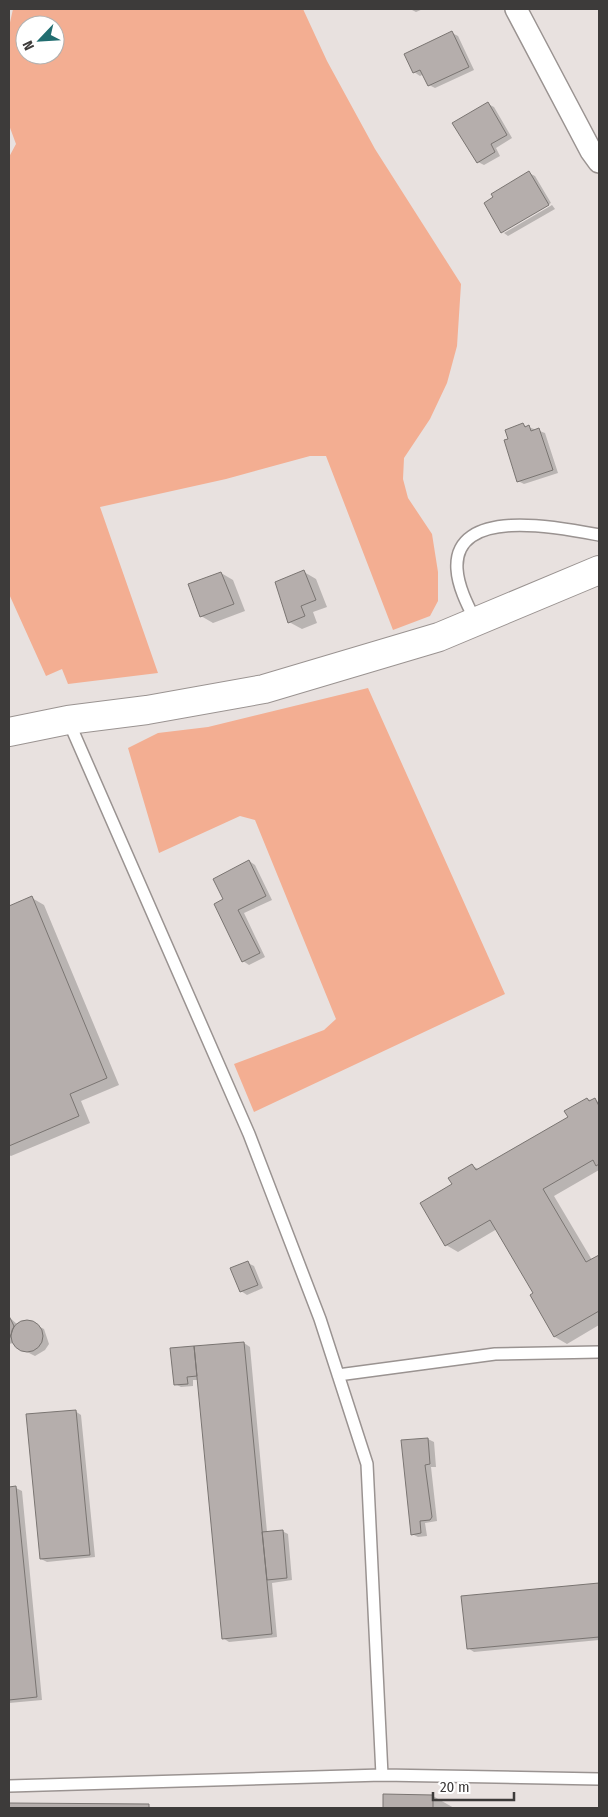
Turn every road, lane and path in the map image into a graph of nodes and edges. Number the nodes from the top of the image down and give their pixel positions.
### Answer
1 (516, 9) edge
2 (599, 162) edge
3 (599, 535) edge
4 (599, 570) edge
5 (476, 622) junction
6 (68, 720) junction
7 (9, 732) edge
8 (599, 1352) edge
9 (338, 1375) junction
10 (382, 1775) junction
11 (599, 1779) edge
12 (9, 1786) edge

1 - 2 street
3 - 5 lane
4 - 5 street
5 - 6 street
6 - 7 street
6 - 9 lane
8 - 9 lane
9 - 10 lane
10 - 11 lane
10 - 12 lane

